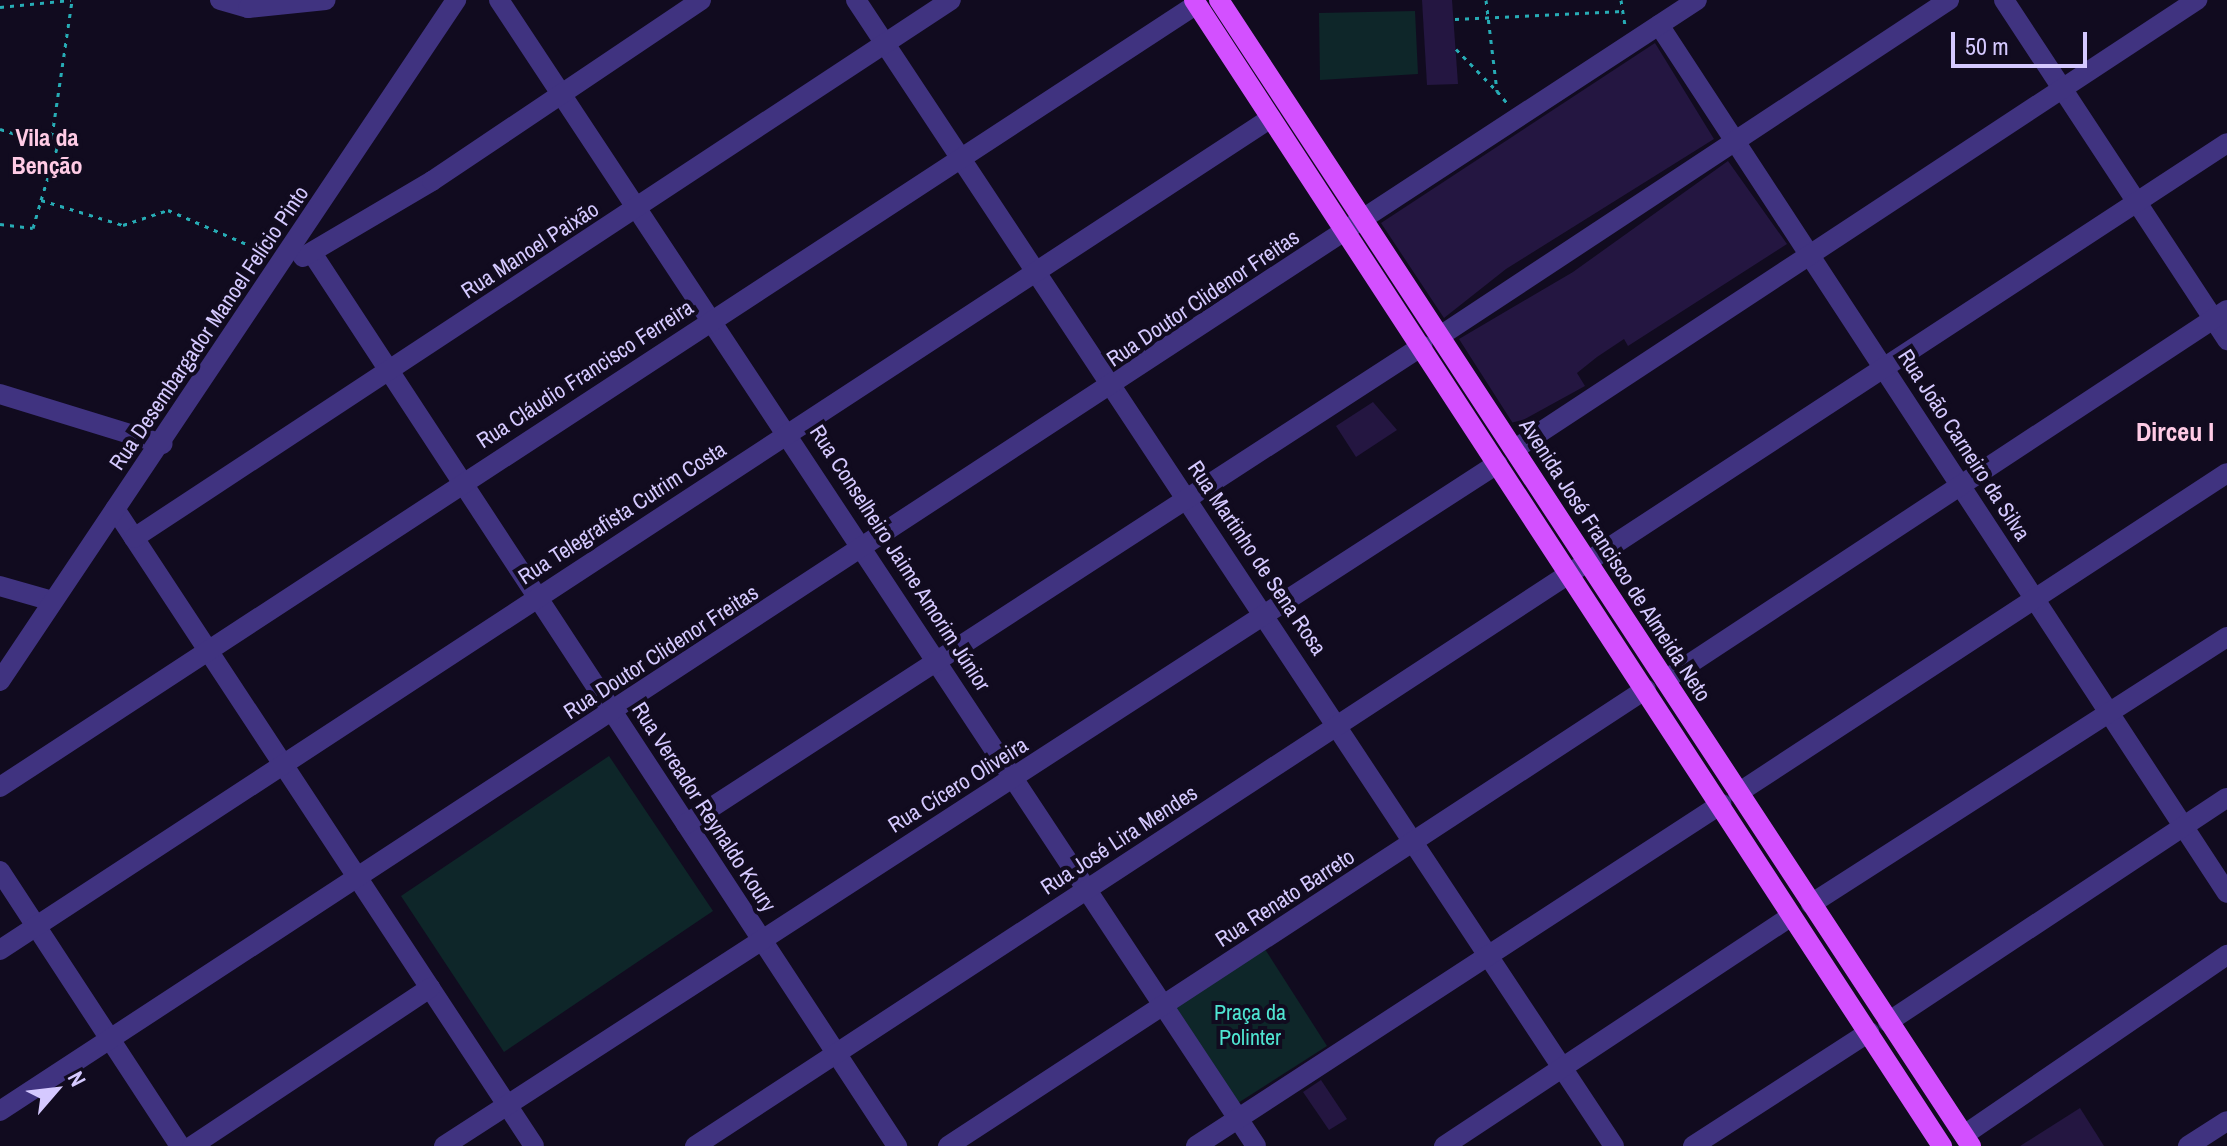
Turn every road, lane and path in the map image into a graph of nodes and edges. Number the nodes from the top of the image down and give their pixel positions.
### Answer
1 (71, 0) edge
2 (220, 0) edge
3 (326, 0) edge
4 (456, 0) edge
5 (499, 0) edge
6 (701, 0) edge
7 (856, 0) edge
8 (951, 0) edge
9 (1219, 0) edge
10 (1486, 0) edge
11 (1621, 0) edge
12 (1697, 0) edge
13 (1949, 0) edge
14 (2004, 0) edge
15 (2197, 0) edge
16 (1196, 2) edge
17 (0, 7) edge
18 (1623, 11) junction
19 (1487, 17) junction
20 (1455, 19) dead end
21 (1659, 25) junction
22 (1626, 28) dead end
23 (885, 44) junction
24 (1456, 49) dead end
25 (2062, 89) junction
26 (1497, 91) junction
27 (561, 93) junction
28 (1513, 110) dead end
29 (1271, 118) junction
30 (0, 129) edge
31 (1734, 142) junction
32 (2227, 143) edge
33 (57, 148) junction
34 (963, 155) junction
35 (41, 200) junction
36 (2136, 202) junction
37 (638, 209) junction
38 (0, 224) edge
39 (1354, 225) junction
40 (312, 253) junction
41 (1809, 254) junction
42 (287, 260) junction
43 (1039, 270) junction
44 (2220, 315) edge
45 (713, 320) junction
46 (2227, 340) edge
47 (1431, 341) junction
48 (1884, 366) junction
49 (388, 369) junction
50 (1114, 386) junction
51 (0, 394) edge
52 (789, 432) junction
53 (163, 444) junction
54 (1515, 449) junction
55 (1497, 464) junction
56 (2227, 473) edge
57 (462, 482) junction
58 (1961, 485) junction
59 (1188, 496) junction
60 (115, 509) junction
61 (134, 538) junction
62 (864, 549) junction
63 (1588, 561) junction
64 (1570, 574) junction
65 (0, 586) edge
66 (537, 597) junction
67 (2035, 598) junction
68 (52, 601) junction
69 (1265, 615) junction
70 (2227, 637) edge
71 (208, 651) junction
72 (939, 662) junction
73 (1665, 680) junction
74 (0, 681) edge
75 (1646, 689) junction
76 (613, 712) junction
77 (2110, 713) junction
78 (1340, 723) junction
79 (282, 763) junction
80 (1014, 778) junction
81 (0, 787) edge
82 (2227, 798) edge
83 (1730, 799) junction
84 (686, 824) junction
85 (2184, 827) junction
86 (1416, 841) junction
87 (0, 871) edge
88 (358, 878) junction
89 (1089, 888) junction
90 (2227, 893) edge
91 (1811, 904) junction
92 (1791, 916) junction
93 (36, 926) junction
94 (761, 938) junction
95 (0, 950) edge
96 (1489, 955) junction
97 (2227, 955) edge
98 (430, 988) junction
99 (1166, 1004) junction
100 (1888, 1022) junction
101 (1869, 1032) junction
102 (110, 1039) junction
103 (837, 1053) junction
104 (1563, 1068) junction
105 (507, 1105) junction
106 (0, 1111) edge
107 (1238, 1119) junction
108 (2227, 1121) edge
109 (1967, 1141) edge
110 (180, 1146) edge
111 (192, 1146) edge
112 (444, 1146) edge
113 (534, 1146) edge
114 (695, 1146) edge
115 (897, 1146) edge
116 (948, 1146) edge
117 (1196, 1146) edge
118 (1256, 1146) edge
119 (1444, 1146) edge
120 (1614, 1146) edge
121 (1693, 1146) edge
122 (1942, 1146) edge
123 (2188, 1146) edge

1 - 17 path
1 - 33 path
2 - 3 street
4 - 42 street, Rua Desembargador Manoel Felício Pinto
5 - 27 street, Rua Conselheiro Jaime Amorim Júnior
6 - 27 street
7 - 23 street, Rua Martinho de Sena Rosa
8 - 23 street, Rua Manoel Paixão
9 - 39 main road, Avenida José Francisco de Almeida Neto
10 - 19 path
11 - 18 path
12 - 21 street, Rua Doutor Clidenor Freitas
13 - 31 street
14 - 25 street
15 - 25 street
16 - 29 main road, Avenida José Francisco de Almeida Neto
16 - 34 street, Rua Cláudio Francisco Ferreira
18 - 19 path
18 - 22 path
19 - 20 path
19 - 26 path
21 - 31 street, Rua João Carneiro da Silva
21 - 39 street, Rua Doutor Clidenor Freitas
23 - 34 street, Rua Martinho de Sena Rosa
23 - 37 street, Rua Manoel Paixão
24 - 26 path
25 - 36 street
25 - 41 street
26 - 28 path
27 - 37 street, Rua Conselheiro Jaime Amorim Júnior
27 - 40 street
29 - 39 main road, Avenida José Francisco de Almeida Neto
29 - 43 street, Rua Telegrafista Cutrim Costa
30 - 33 path
31 - 41 street, Rua João Carneiro da Silva
31 - 47 street
32 - 36 street
33 - 35 path
34 - 43 street, Rua Martinho de Sena Rosa
34 - 45 street, Rua Cláudio Francisco Ferreira
35 - 38 path
35 - 42 path
36 - 44 street
36 - 48 street
37 - 45 street, Rua Conselheiro Jaime Amorim Júnior
37 - 49 street, Rua Manoel Paixão
39 - 47 main road, Avenida José Francisco de Almeida Neto
39 - 50 street, Rua Doutor Clidenor Freitas
40 - 42 street
40 - 49 street, Rua Vereador Reynaldo Koury
41 - 48 street, Rua João Carneiro da Silva
41 - 54 street
42 - 53 street, Rua Desembargador Manoel Felício Pinto
43 - 50 street, Rua Martinho de Sena Rosa
43 - 52 street, Rua Telegrafista Cutrim Costa
44 - 46 street
44 - 58 street
45 - 52 street, Rua Conselheiro Jaime Amorim Júnior
45 - 57 street, Rua Cláudio Francisco Ferreira
47 - 54 main road, Avenida José Francisco de Almeida Neto
47 - 55 main road, Avenida José Francisco de Almeida Neto
47 - 59 street
48 - 58 street, Rua João Carneiro da Silva
48 - 63 street
49 - 57 street, Rua Vereador Reynaldo Koury
49 - 61 street, Rua Manoel Paixão
50 - 59 street, Rua Martinho de Sena Rosa
50 - 62 street, Rua Doutor Clidenor Freitas
51 - 53 street
52 - 62 street, Rua Conselheiro Jaime Amorim Júnior
52 - 66 street, Rua Telegrafista Cutrim Costa
53 - 60 street, Rua Desembargador Manoel Felício Pinto
54 - 63 main road, Avenida José Francisco de Almeida Neto
55 - 64 main road, Avenida José Francisco de Almeida Neto
55 - 69 street, Rua Cícero Oliveira
56 - 67 street
57 - 66 street, Rua Vereador Reynaldo Koury
57 - 71 street, Rua Cláudio Francisco Ferreira
58 - 67 street, Rua João Carneiro da Silva
58 - 73 street
59 - 69 street, Rua Martinho de Sena Rosa
59 - 72 street
60 - 61 street
60 - 68 street, Rua Desembargador Manoel Felício Pinto
61 - 71 street
62 - 72 street, Rua Conselheiro Jaime Amorim Júnior
62 - 76 street, Rua Doutor Clidenor Freitas
63 - 64 street, Rua José Lira Mendes
63 - 73 main road, Avenida José Francisco de Almeida Neto
64 - 75 main road, Avenida José Francisco de Almeida Neto
64 - 78 street, Rua José Lira Mendes
65 - 68 street
66 - 76 street, Rua Vereador Reynaldo Koury
66 - 79 street, Rua Telegrafista Cutrim Costa
67 - 77 street, Rua João Carneiro da Silva
67 - 83 street
68 - 74 street, Rua Desembargador Manoel Felício Pinto
69 - 78 street, Rua Martinho de Sena Rosa
69 - 80 street, Rua Cícero Oliveira
70 - 77 street
71 - 79 street
71 - 81 street, Rua Cláudio Francisco Ferreira
72 - 80 street, Rua Conselheiro Jaime Amorim Júnior
72 - 84 street
73 - 83 main road, Avenida José Francisco de Almeida Neto
75 - 83 main road, Avenida José Francisco de Almeida Neto
75 - 86 street, Rua Renato Barreto
76 - 84 street, Rua Vereador Reynaldo Koury
76 - 88 street, Rua Doutor Clidenor Freitas
77 - 85 street, Rua João Carneiro da Silva
77 - 91 street
78 - 86 street, Rua Martinho de Sena Rosa
78 - 89 street, Rua José Lira Mendes
79 - 88 street
79 - 93 street, Rua Telegrafista Cutrim Costa
80 - 89 street, Rua Conselheiro Jaime Amorim Júnior
80 - 94 street, Rua Cícero Oliveira
82 - 85 street
83 - 91 main road, Avenida José Francisco de Almeida Neto
83 - 92 main road, Avenida José Francisco de Almeida Neto
83 - 96 street
84 - 94 street, Rua Vereador Reynaldo Koury
85 - 90 street, Rua João Carneiro da Silva
85 - 100 street
86 - 96 street, Rua Martinho de Sena Rosa
86 - 99 street, Rua Renato Barreto
87 - 93 street
88 - 98 street
88 - 102 street, Rua Doutor Clidenor Freitas
89 - 99 street, Rua Conselheiro Jaime Amorim Júnior
89 - 103 street, Rua José Lira Mendes
91 - 100 main road, Avenida José Francisco de Almeida Neto
92 - 101 main road, Avenida José Francisco de Almeida Neto
92 - 104 street
93 - 95 street, Rua Telegrafista Cutrim Costa
93 - 102 street
94 - 103 street, Rua Vereador Reynaldo Koury
94 - 105 street, Rua Cícero Oliveira
96 - 104 street, Rua Martinho de Sena Rosa
96 - 107 street
97 - 109 street
98 - 105 street
98 - 111 street
99 - 107 street, Rua Conselheiro Jaime Amorim Júnior
99 - 116 street, Rua Renato Barreto
100 - 109 main road, Avenida José Francisco de Almeida Neto
101 - 121 street
101 - 122 main road, Avenida José Francisco de Almeida Neto
102 - 106 street, Rua Doutor Clidenor Freitas
102 - 110 street
103 - 114 street, Rua José Lira Mendes
103 - 115 street, Rua Vereador Reynaldo Koury
104 - 119 street
104 - 120 street, Rua Martinho de Sena Rosa
105 - 112 street, Rua Cícero Oliveira
105 - 113 street
107 - 117 street
107 - 118 street, Rua Conselheiro Jaime Amorim Júnior
108 - 123 street

